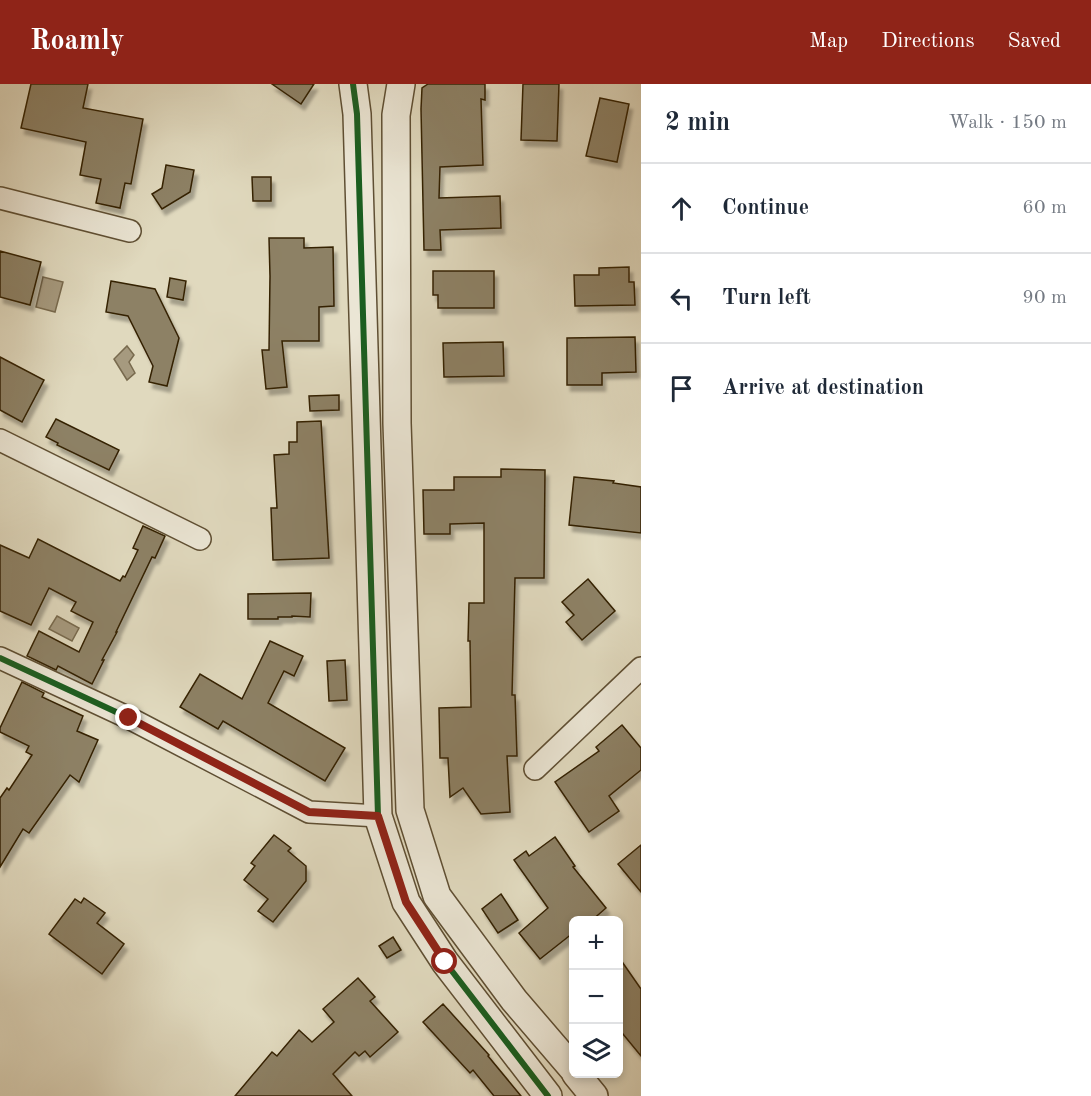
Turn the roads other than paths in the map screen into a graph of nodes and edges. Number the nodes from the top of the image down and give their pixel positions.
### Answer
1 (353, 84) edge
2 (401, 84) edge
3 (0, 198) edge
4 (130, 231) dead end
5 (0, 440) edge
6 (201, 539) dead end
7 (0, 658) edge
8 (641, 668) edge
9 (535, 769) dead end
10 (378, 816) junction
11 (569, 1065) edge
12 (580, 1078) edge
13 (548, 1096) edge
14 (594, 1096) edge

1 - 10 street
2 - 11 street
3 - 4 street
5 - 6 street
7 - 10 street
8 - 9 street
10 - 13 street
12 - 14 street

